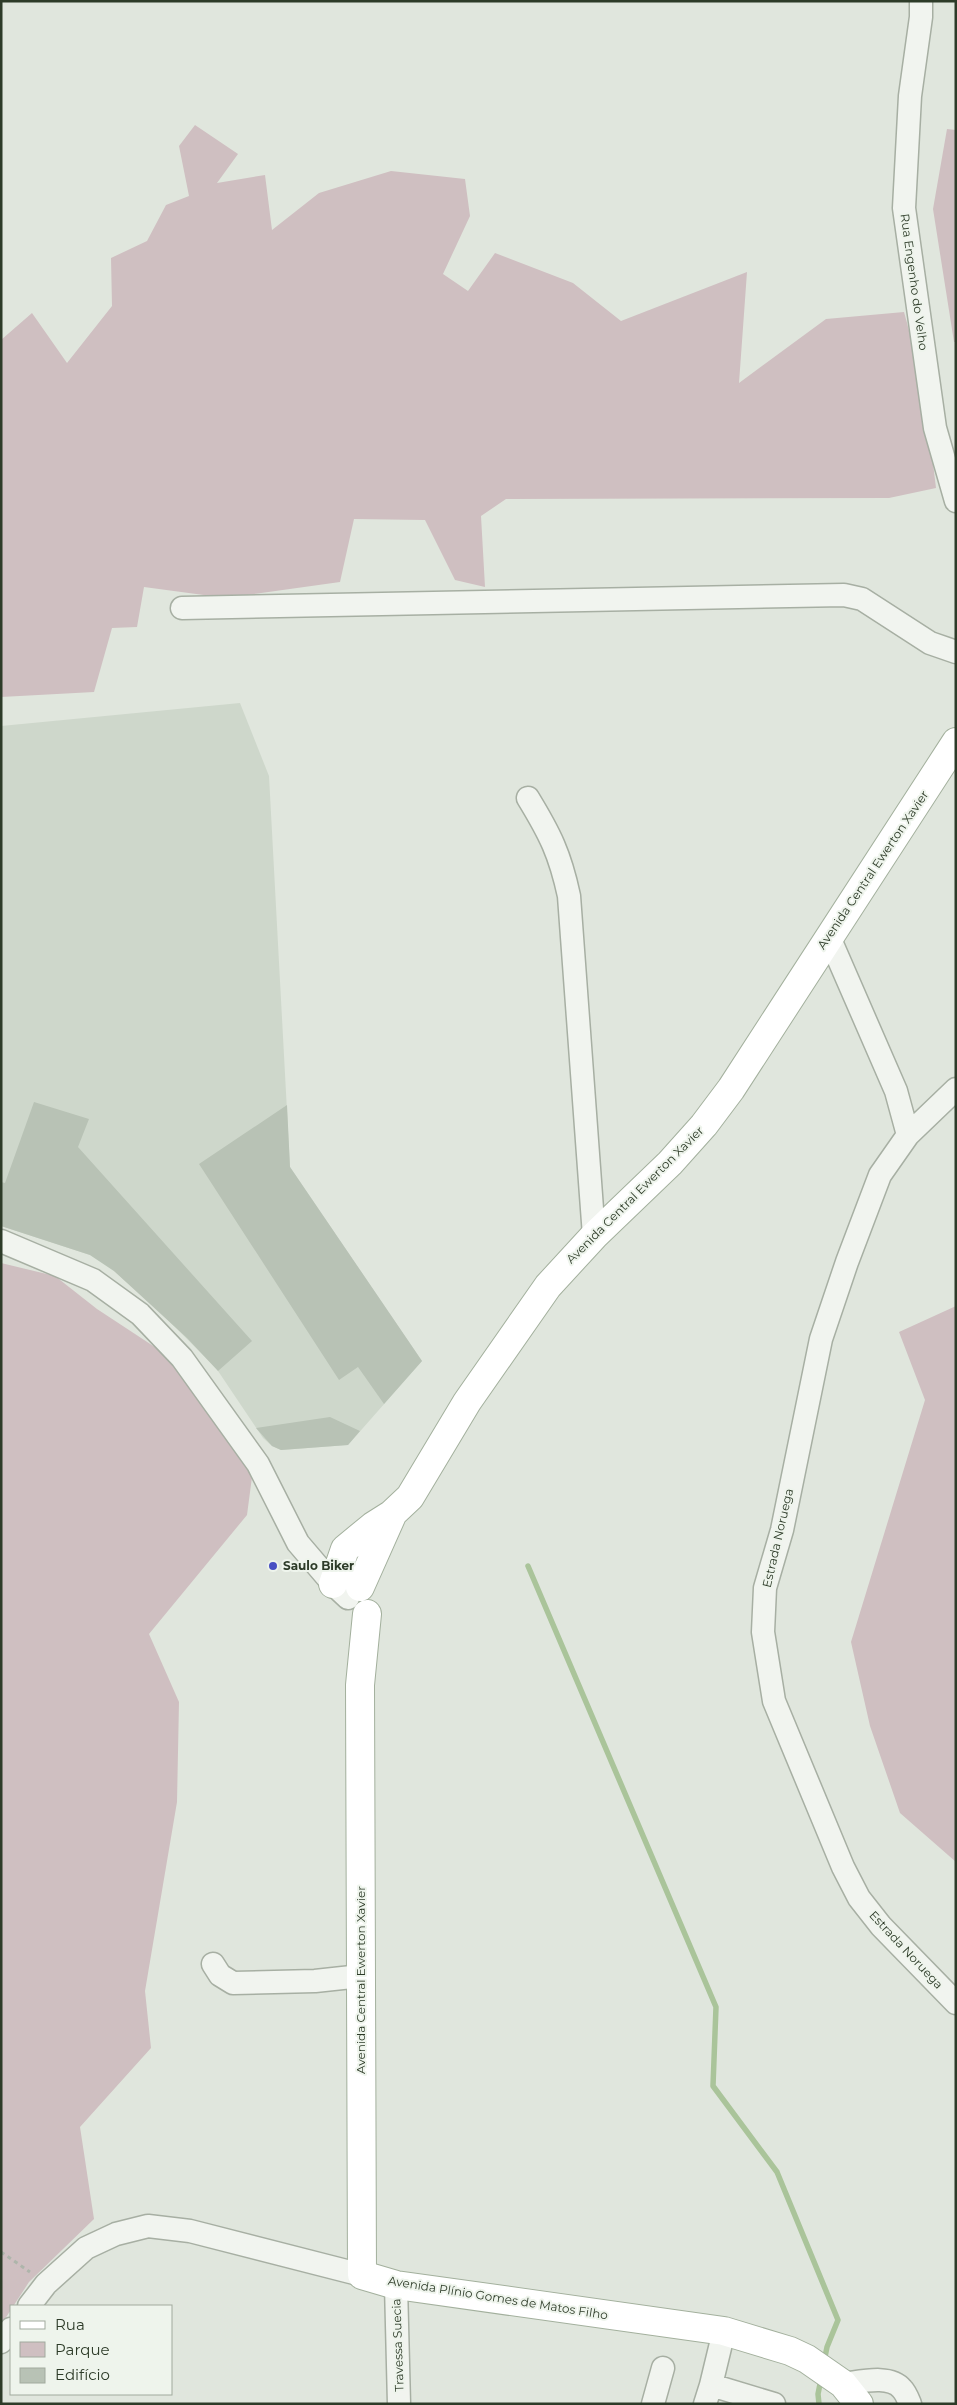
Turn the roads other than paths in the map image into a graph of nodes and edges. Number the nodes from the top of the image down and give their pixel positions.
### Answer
1 (921, 1) edge
2 (956, 501) edge
3 (182, 608) dead end
4 (956, 652) edge
5 (956, 742) edge
6 (528, 798) dead end
7 (828, 937) junction
8 (956, 1089) edge
9 (908, 1135) junction
10 (594, 1236) junction
11 (1, 1241) edge
12 (401, 1505) junction
13 (355, 1598) junction
14 (213, 1964) dead end
15 (361, 1976) junction
16 (956, 2003) edge
17 (362, 2275) junction
18 (396, 2285) junction
19 (30, 2305) edge
20 (10, 2330) edge
21 (724, 2331) junction
22 (1, 2342) edge
23 (663, 2368) dead end
24 (834, 2380) edge
25 (708, 2394) edge
26 (399, 2404) edge
27 (653, 2404) edge
28 (774, 2404) edge
29 (910, 2404) edge

1 - 2 street, Rua Engenho do Velho
3 - 4 street
5 - 7 main road, Avenida Central Ewerton Xavier
6 - 10 street
7 - 9 street
7 - 10 main road, Avenida Central Ewerton Xavier
8 - 9 street, Estrada Noruega
9 - 16 street, Estrada Noruega
10 - 12 main road, Avenida Central Ewerton Xavier
11 - 13 street
12 - 13 main road, Avenida Central Ewerton Xavier
12 - 13 main road
13 - 15 main road, Avenida Central Ewerton Xavier
14 - 15 street
15 - 17 main road, Avenida Central Ewerton Xavier
17 - 18 main road, Avenida Plínio Gomes de Matos Filho
17 - 19 street, Avenida Plínio Gomes de Matos Filho
18 - 21 main road, Avenida Plínio Gomes de Matos Filho
18 - 26 street, Travessa Suecia
20 - 22 street
21 - 24 main road, Avenida Plínio Gomes de Matos Filho
21 - 25 street
23 - 27 street
24 - 29 street
25 - 28 street

